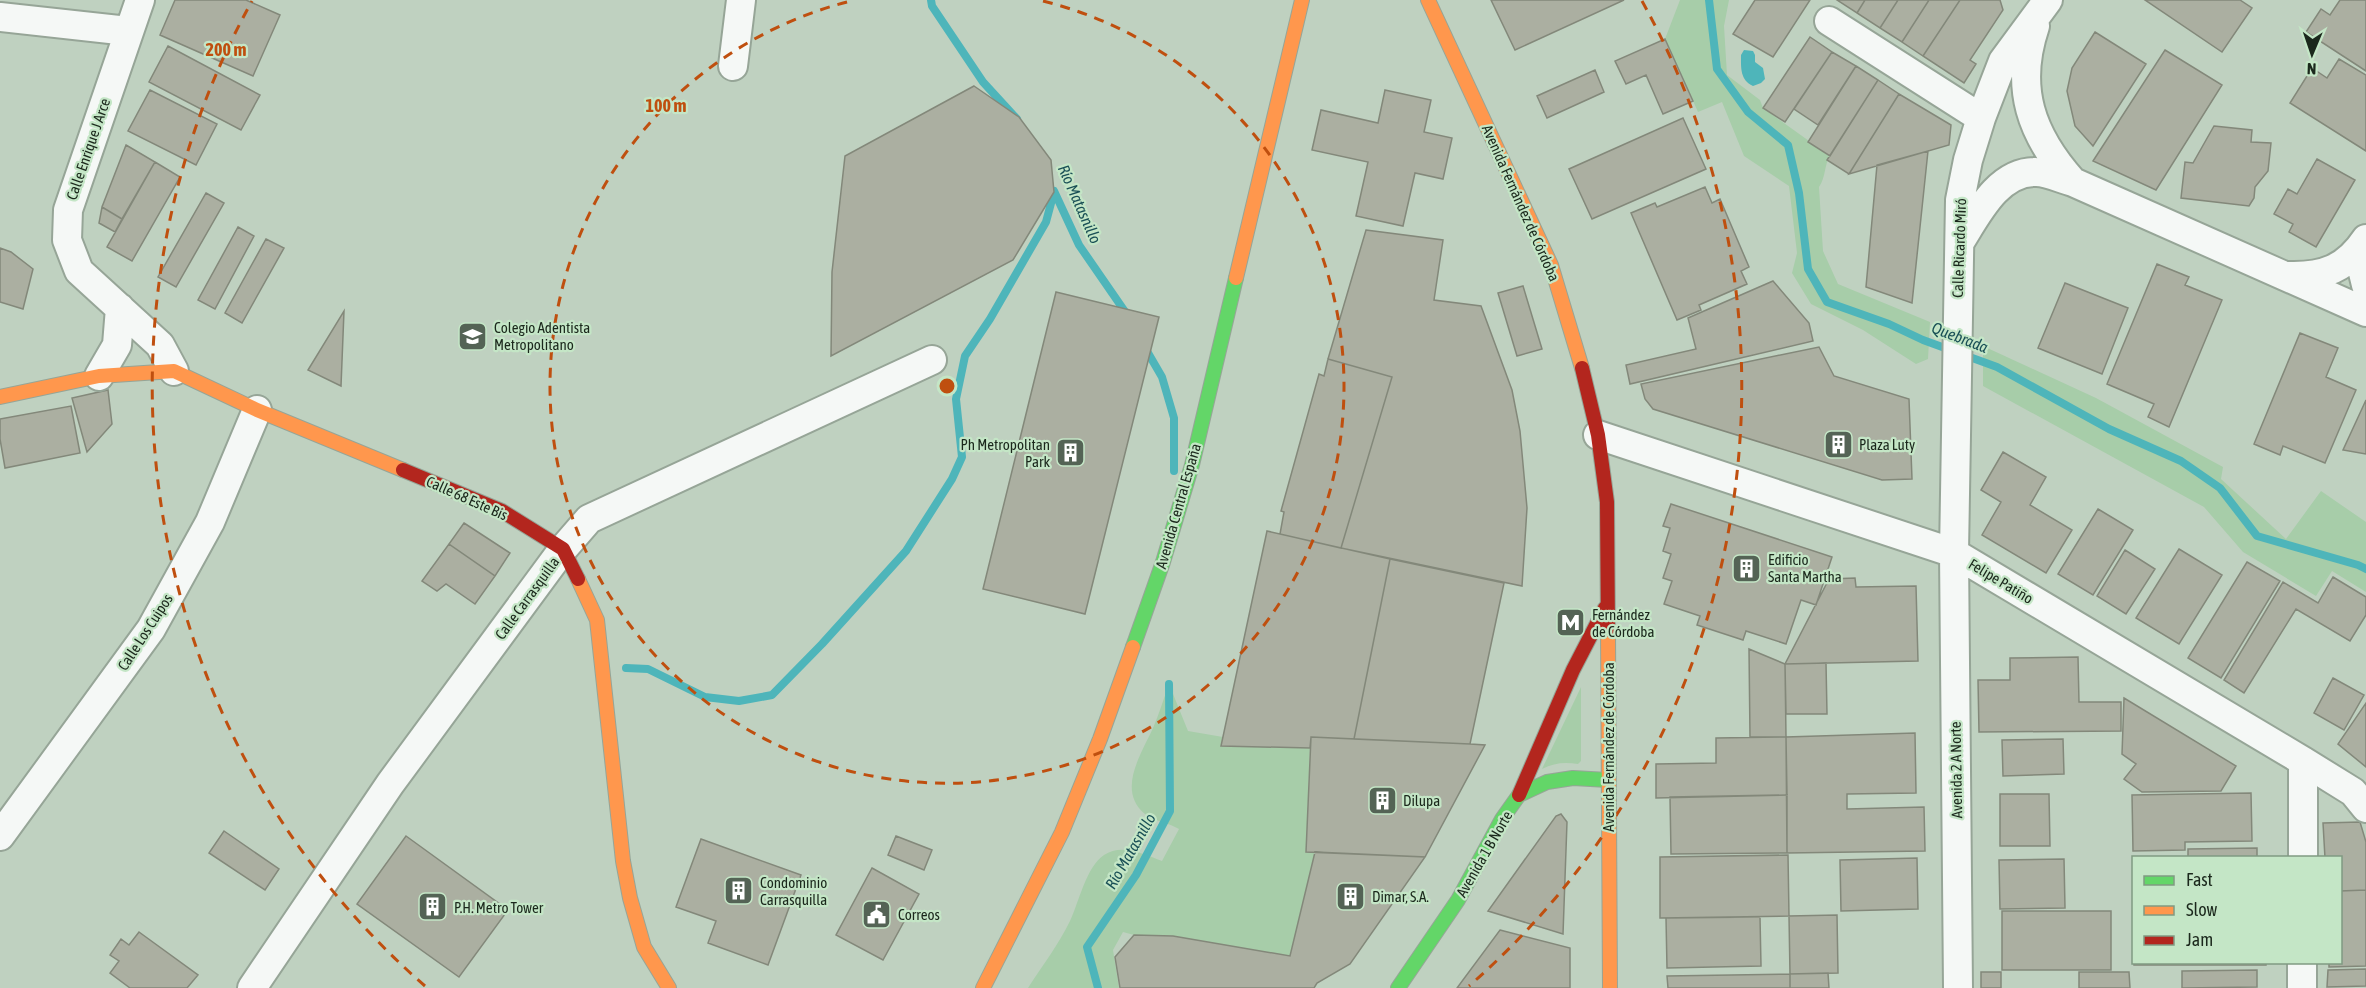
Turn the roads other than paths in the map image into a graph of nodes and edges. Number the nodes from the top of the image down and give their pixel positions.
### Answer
1 (140, 0) edge
2 (741, 0) edge
3 (1302, 0) edge
4 (1428, 0) edge
5 (2043, 8) edge
6 (0, 17) edge
7 (1828, 21) dead end
8 (128, 31) junction
9 (733, 66) dead end
10 (1981, 118) junction
11 (2073, 182) junction
12 (1960, 242) junction
13 (2362, 245) edge
14 (2284, 276) junction
15 (2366, 285) edge
16 (120, 308) junction
17 (2366, 312) edge
18 (932, 360) dead end
19 (174, 371) junction
20 (99, 376) junction
21 (0, 397) edge
22 (257, 410) junction
23 (1598, 435) junction
24 (564, 549) junction
25 (1954, 553) junction
26 (1607, 604) junction
27 (2303, 761) junction
28 (1608, 780) junction
29 (1519, 795) junction
30 (2366, 808) edge
31 (0, 836) edge
32 (2303, 856) edge
33 (2302, 964) edge
34 (252, 988) edge
35 (669, 988) edge
36 (983, 988) edge
37 (1398, 988) edge
38 (1610, 988) edge
39 (1958, 988) edge
40 (2302, 988) edge

1 - 8 street, Calle Enrique J Arce
2 - 9 street
3 - 36 main road, Avenida Central España
4 - 23 main road, Avenida Fernández de Córdoba
5 - 10 street, Calle Ricardo Miró
5 - 11 street
6 - 8 street
7 - 10 street
8 - 16 street, Calle Enrique J Arce
10 - 12 street, Calle Ricardo Miró
11 - 12 street
11 - 14 street
12 - 25 street, Calle Ricardo Miró
13 - 14 street
13 - 15 street
14 - 17 street
16 - 19 street, Calle Enrique J Arce
16 - 20 street
18 - 24 street, Calle Carrasquilla
19 - 20 main road, Calle 68 Este Bis
19 - 22 main road, Calle 68 Este Bis
20 - 21 main road, Calle 68 Este Bis
22 - 24 main road, Calle 68 Este Bis
22 - 31 street, Calle Los Cuipos
23 - 25 street, Felipe Patiño
23 - 26 main road, Avenida Fernández de Córdoba
24 - 34 street, Calle Carrasquilla
24 - 35 main road
25 - 27 street, Felipe Patiño
25 - 39 street, Avenida 2 A Norte
26 - 28 main road, Avenida Fernández de Córdoba
26 - 29 main road
27 - 30 street, Felipe Patiño
27 - 32 street
28 - 29 main road, Avenida 1 B Norte
28 - 38 main road, Avenida Fernández de Córdoba
29 - 37 main road, Avenida 1 B Norte
33 - 40 street

